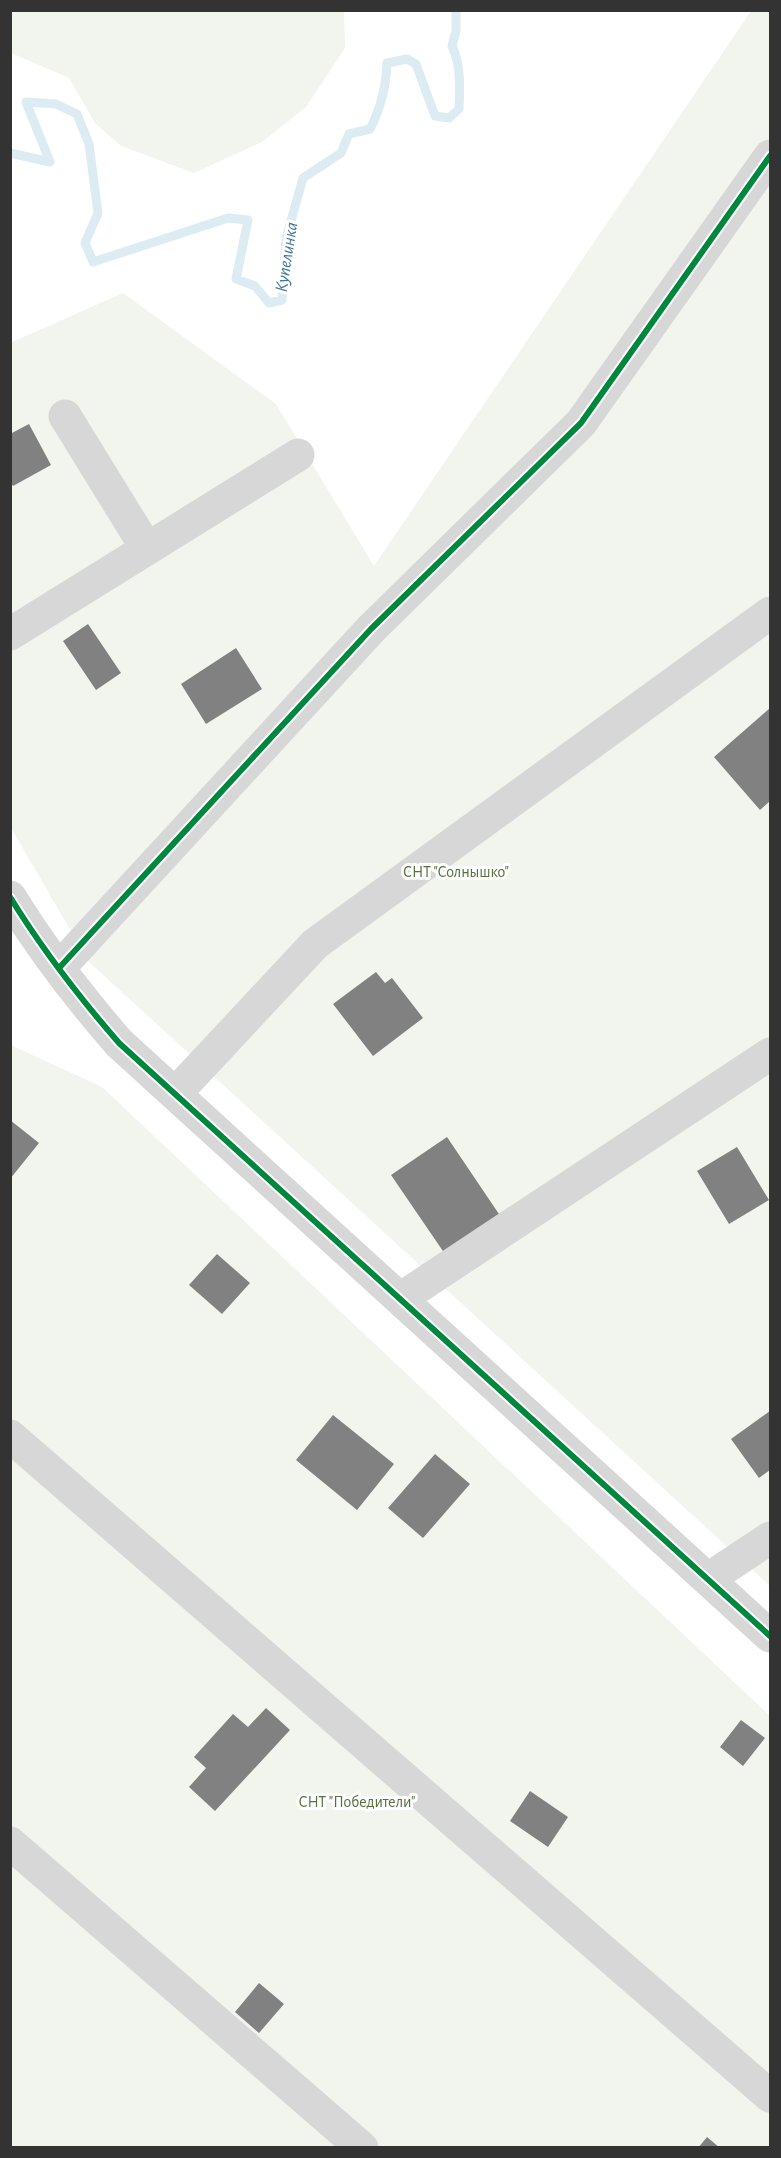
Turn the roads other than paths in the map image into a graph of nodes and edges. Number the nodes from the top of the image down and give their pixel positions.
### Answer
1 (771, 156) edge
2 (65, 416) dead end
3 (298, 455) dead end
4 (147, 549) junction
5 (771, 613) edge
6 (10, 634) edge
7 (10, 897) edge
8 (58, 968) junction
9 (771, 1054) edge
10 (175, 1094) junction
11 (400, 1299) junction
12 (10, 1436) edge
13 (771, 1538) edge
14 (708, 1579) junction
15 (771, 1636) edge
16 (10, 1843) edge
17 (771, 2096) edge
18 (362, 2148) edge

1 - 8 street
2 - 4 street
3 - 4 street
4 - 6 street
5 - 10 street
7 - 8 street
8 - 10 street
9 - 11 street
10 - 11 street
11 - 14 street
12 - 17 street
13 - 14 street
14 - 15 street
16 - 18 street

